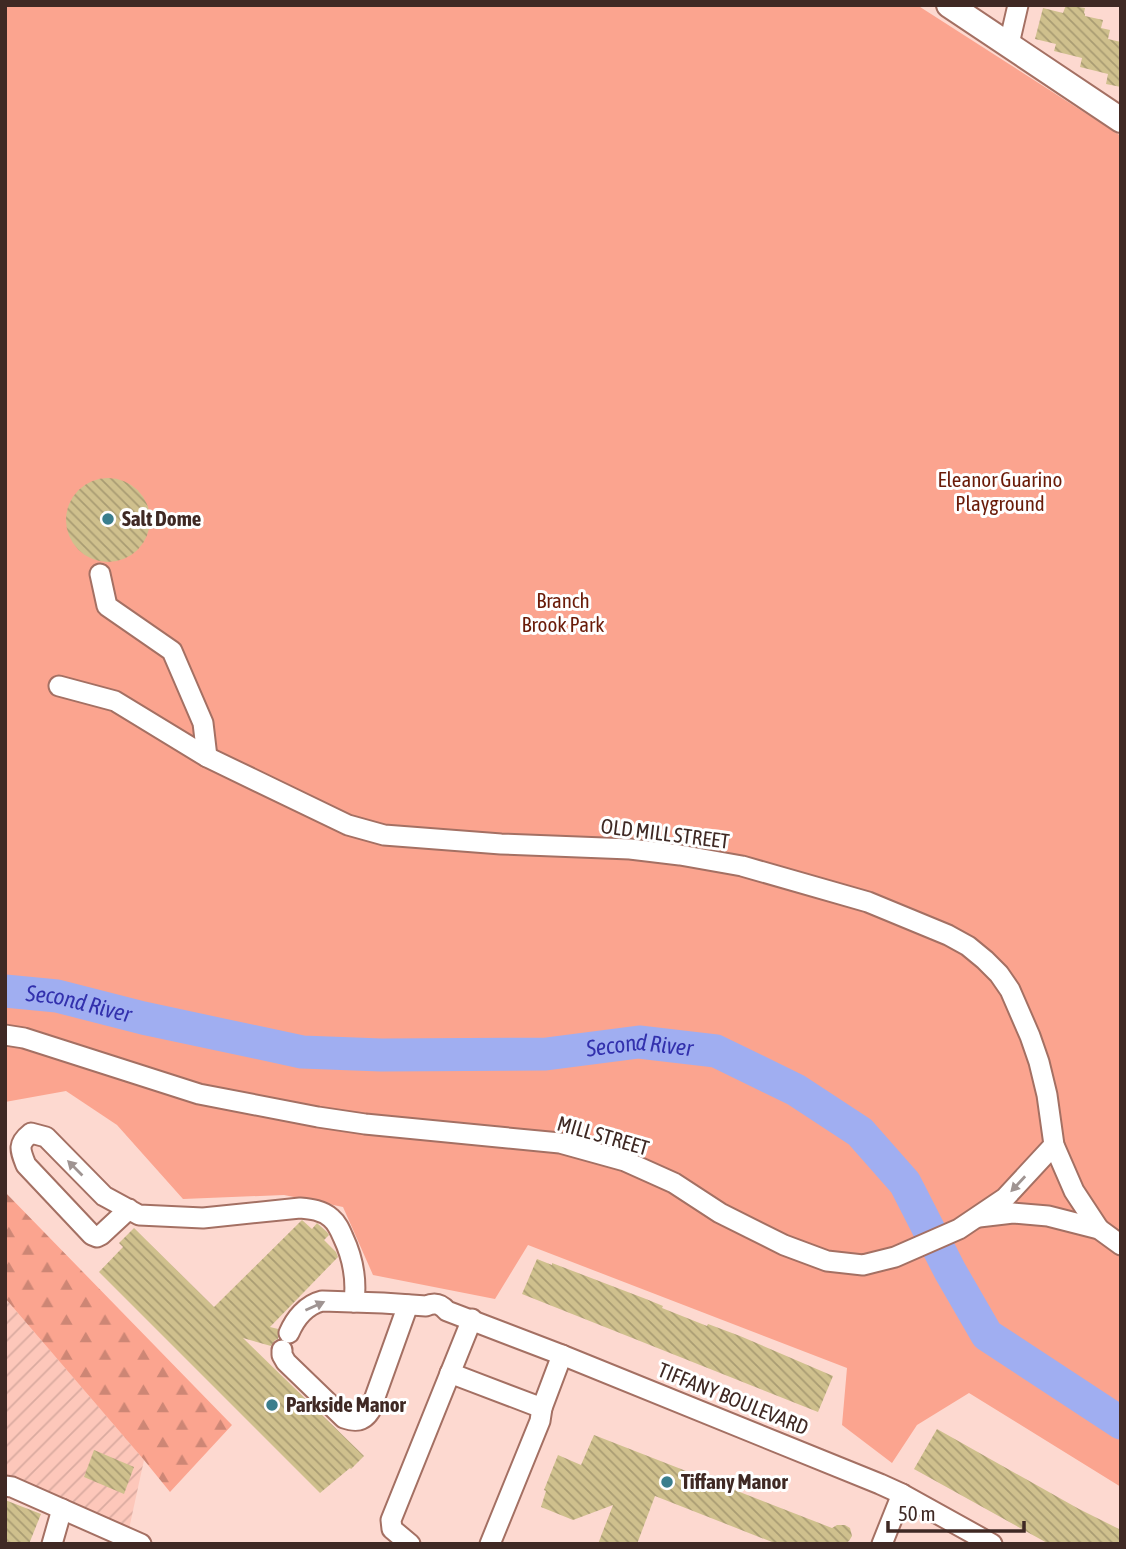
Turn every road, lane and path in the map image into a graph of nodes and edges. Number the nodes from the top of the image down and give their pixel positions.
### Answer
1 (949, 5) edge
2 (1018, 5) edge
3 (1009, 44) junction
4 (1121, 120) edge
5 (100, 574) dead end
6 (59, 686) dead end
7 (207, 757) junction
8 (5, 1035) edge
9 (1054, 1145) junction
10 (129, 1209) junction
11 (978, 1217) junction
12 (1099, 1229) junction
13 (1121, 1245) edge
14 (354, 1302) junction
15 (417, 1305) junction
16 (472, 1319) junction
17 (562, 1355) junction
18 (450, 1373) junction
19 (542, 1408) junction
20 (5, 1486) edge
21 (902, 1494) junction
22 (62, 1509) junction
23 (52, 1544) edge
24 (141, 1544) edge
25 (410, 1544) edge
26 (491, 1544) edge
27 (883, 1544) edge
28 (992, 1544) edge

1 - 3 main road
2 - 3 street
3 - 4 main road
5 - 7 street
6 - 7 street, OLD MILL STREET
7 - 9 street, OLD MILL STREET
8 - 11 street, MILL STREET
9 -> 11 street
9 - 12 street, OLD MILL STREET
10 -> 10 street
10 - 14 street
11 - 12 street, MILL STREET
12 - 13 street, MILL STREET
14 - 15 street
15 -> 14 street
15 - 16 street, TIFFANY BOULEVARD
16 - 17 street, TIFFANY BOULEVARD
16 - 18 street
17 - 19 street
17 - 21 street, TIFFANY BOULEVARD
18 - 19 street
18 - 25 street
19 - 26 street
20 - 22 street
21 - 27 street
21 - 28 street, TIFFANY BOULEVARD
22 - 23 street
22 - 24 street

